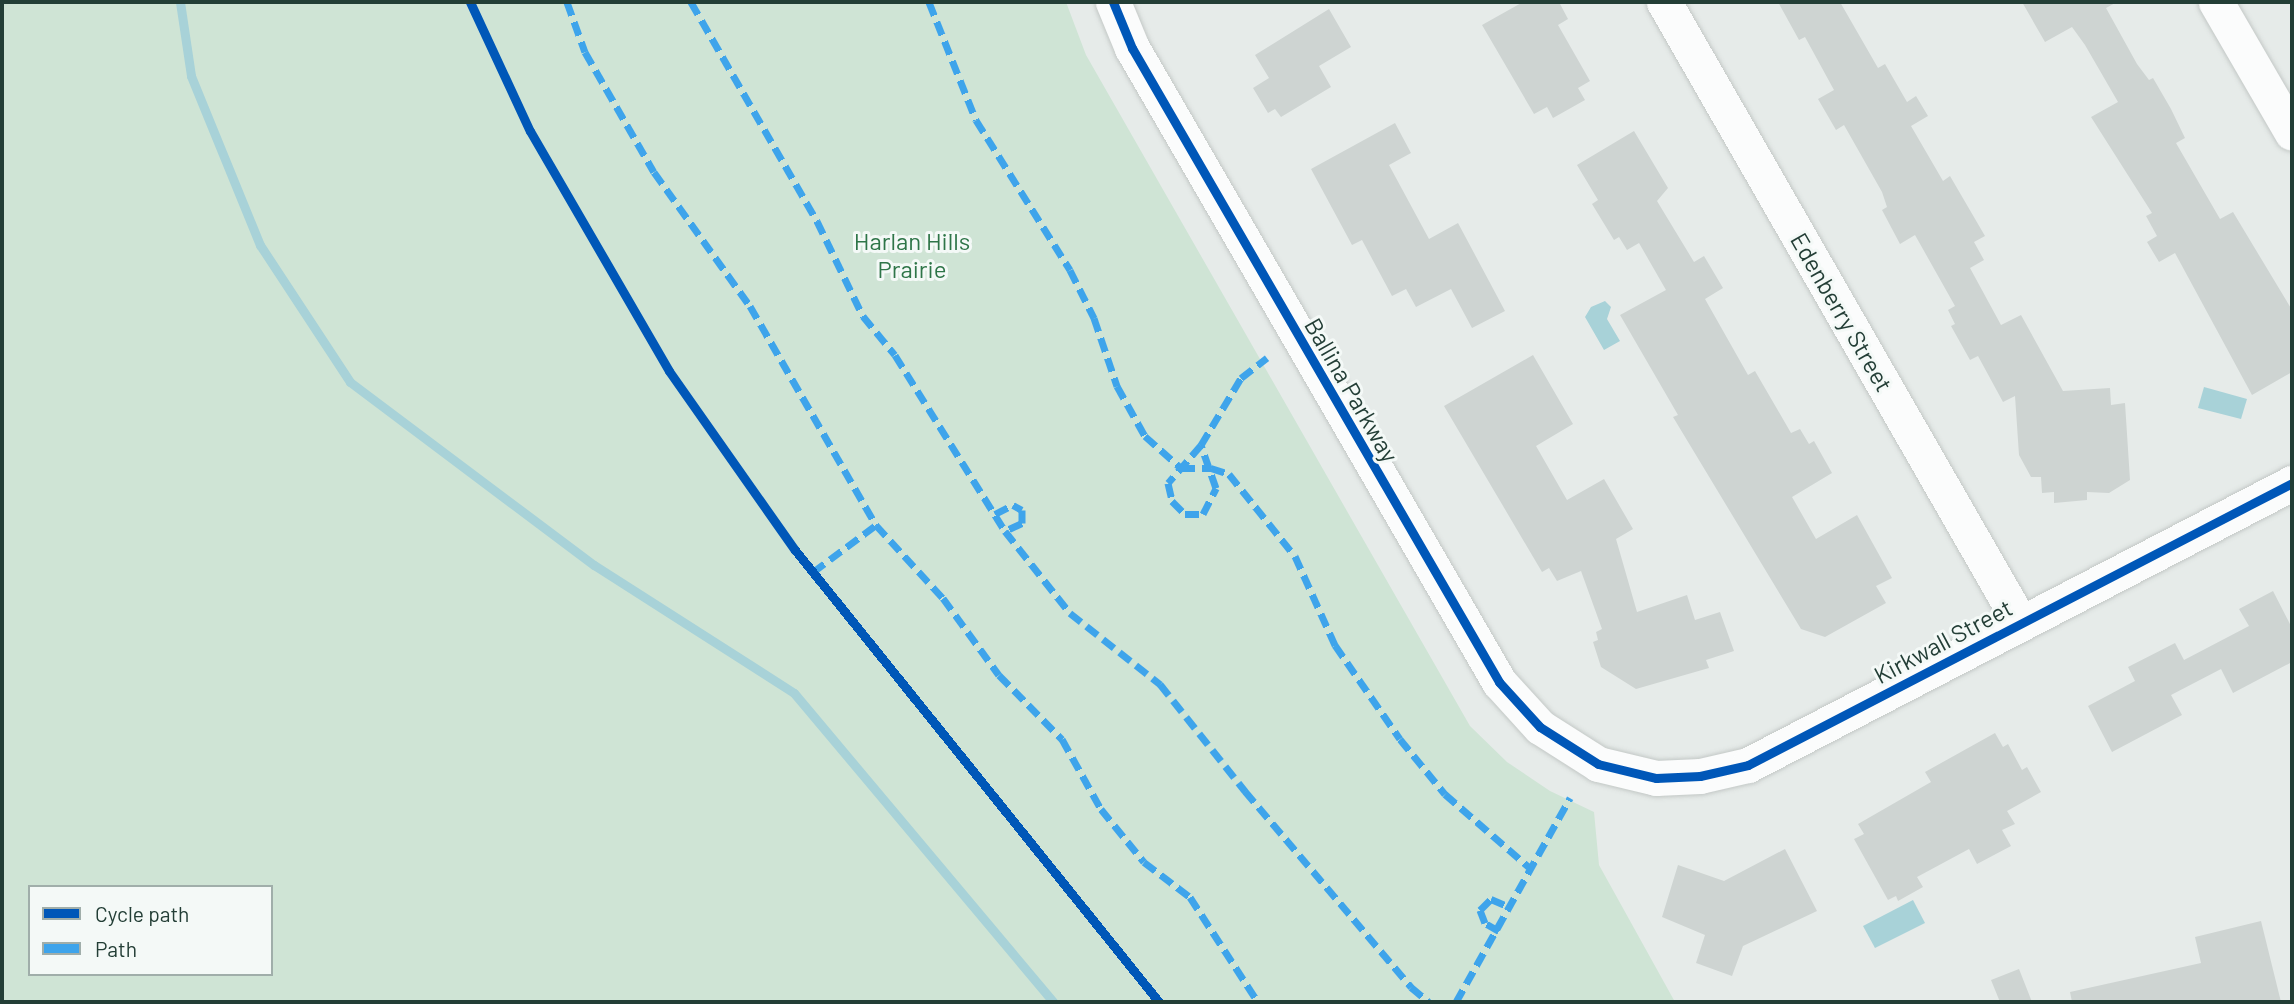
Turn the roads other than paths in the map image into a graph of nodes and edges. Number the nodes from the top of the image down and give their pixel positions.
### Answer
1 (1113, 2) edge
2 (1664, 2) edge
3 (2216, 2) edge
4 (2292, 133) edge
5 (2292, 483) edge
6 (2020, 622) junction
7 (1598, 764) joint

1 - 7 street, Ballina Parkway
2 - 6 street, Edenberry Street
3 - 4 street
5 - 6 street, Kirkwall Street
6 - 7 street, Kirkwall Street

